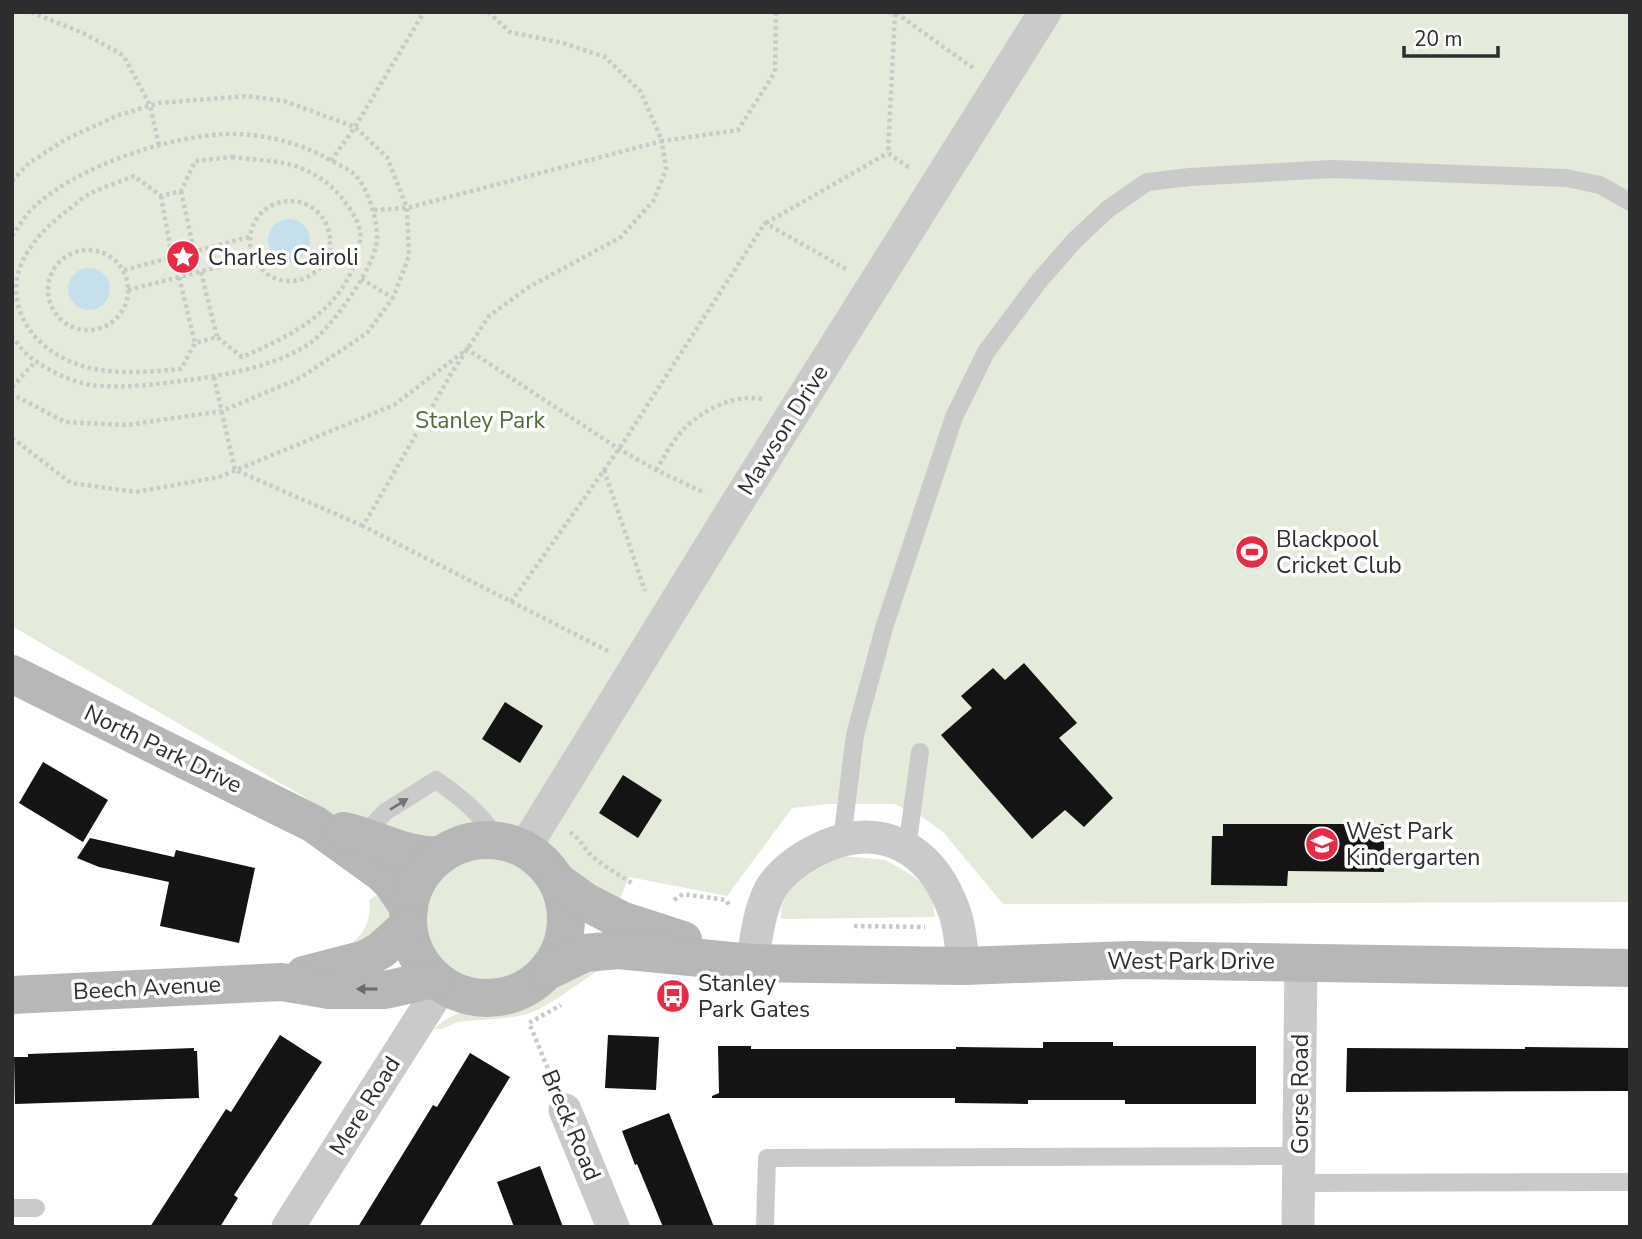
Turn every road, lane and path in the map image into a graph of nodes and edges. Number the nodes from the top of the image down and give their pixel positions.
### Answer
1 (31, 12) edge
2 (424, 12) edge
3 (488, 12) edge
4 (776, 12) edge
5 (888, 12) edge
6 (1045, 12) edge
7 (896, 13) edge
8 (973, 68) dead end
9 (150, 106) junction
10 (355, 127) junction
11 (662, 141) junction
12 (159, 146) junction
13 (888, 153) junction
14 (331, 161) junction
15 (911, 169) dead end
16 (12, 181) edge
17 (181, 191) junction
18 (162, 196) junction
19 (1630, 202) edge
20 (407, 208) junction
21 (374, 210) junction
22 (765, 223) junction
23 (12, 236) edge
24 (249, 237) junction
25 (194, 251) junction
26 (172, 257) junction
27 (254, 258) junction
28 (124, 270) junction
29 (849, 270) dead end
30 (201, 272) junction
31 (179, 277) junction
32 (361, 279) junction
33 (128, 290) junction
34 (393, 298) junction
35 (15, 307) edge
36 (12, 337) edge
37 (217, 337) junction
38 (195, 343) junction
39 (467, 349) junction
40 (36, 361) junction
41 (214, 377) junction
42 (12, 387) edge
43 (12, 394) edge
44 (769, 401) dead end
45 (222, 411) junction
46 (12, 438) edge
47 (619, 449) junction
48 (235, 470) junction
49 (604, 470) junction
50 (656, 470) junction
51 (708, 495) dead end
52 (363, 526) junction
53 (646, 595) dead end
54 (511, 602) junction
55 (611, 652) dead end
56 (12, 674) edge
57 (920, 752) dead end
58 (842, 840) junction
59 (357, 843) junction
60 (511, 845) junction
61 (907, 848) junction
62 (441, 855) junction
63 (558, 882) junction
64 (408, 917) junction
65 (1301, 961) junction
66 (752, 963) junction
67 (963, 966) junction
68 (1630, 968) edge
69 (548, 971) junction
70 (282, 982) junction
71 (438, 982) junction
72 (12, 995) edge
73 (529, 1023) dead end
74 (565, 1110) joint
75 (1299, 1169) junction
76 (1630, 1182) edge
77 (12, 1208) edge
78 (36, 1208) dead end
79 (288, 1227) edge
80 (613, 1227) edge
81 (765, 1227) edge
82 (1298, 1227) edge

1 - 9 path
2 - 10 path
3 - 11 path
4 - 11 path
5 - 7 path
6 - 60 street, Mawson Drive
7 - 8 path
7 - 13 path
9 - 10 path
9 - 12 path
9 - 16 path
10 - 14 path
10 - 20 path
11 - 20 path
11 - 39 path
12 - 14 path
12 - 23 path
13 - 15 path
13 - 22 path
14 - 21 path
17 - 18 path
17 - 25 path
17 - 37 path
18 - 26 path
18 - 35 path
19 - 58 lane
20 - 21 path
20 - 34 path
21 - 32 path
22 - 29 path
22 - 47 path
24 - 25 path
24 - 27 path
24 - 27 path
25 - 26 path
26 - 28 path
27 - 30 path
28 - 33 path
28 - 33 path
30 - 31 path
30 - 37 path
31 - 33 path
31 - 38 path
32 - 34 path
32 - 41 path
34 - 45 path
35 - 38 path
36 - 40 path
37 - 38 path
39 - 47 path
39 - 48 path
39 - 52 path
40 - 41 path
40 - 42 path
41 - 45 path
43 - 45 path
44 - 50 path
45 - 48 path
46 - 48 path
47 - 49 path
47 - 50 path
48 - 52 path
49 - 53 path
49 - 54 path
50 - 51 path
52 - 54 path
54 - 55 path
56 - 59 street, North Park Drive
57 - 61 lane
58 - 61 street
58 - 66 street
59 -> 60 lane
59 - 62 street, North Park Drive
59 - 64 street, North Park Drive
60 - 62 street
60 - 63 street
61 - 67 street
62 - 64 street
63 - 66 street, West Park Drive
63 - 69 street
64 - 70 street, Beech Avenue
64 - 71 street
65 - 67 street, West Park Drive
65 - 68 street, West Park Drive
65 - 75 street, Gorse Road
66 - 67 street, West Park Drive
66 - 69 street, West Park Drive
69 - 71 street
71 -> 70 street, Beech Avenue
70 - 72 street, Beech Avenue
71 - 79 street, Mere Road
73 - 74 path, Breck Road
74 - 80 street, Breck Road
75 - 76 lane
75 - 81 lane
75 - 82 street, Gorse Road
77 - 78 lane

